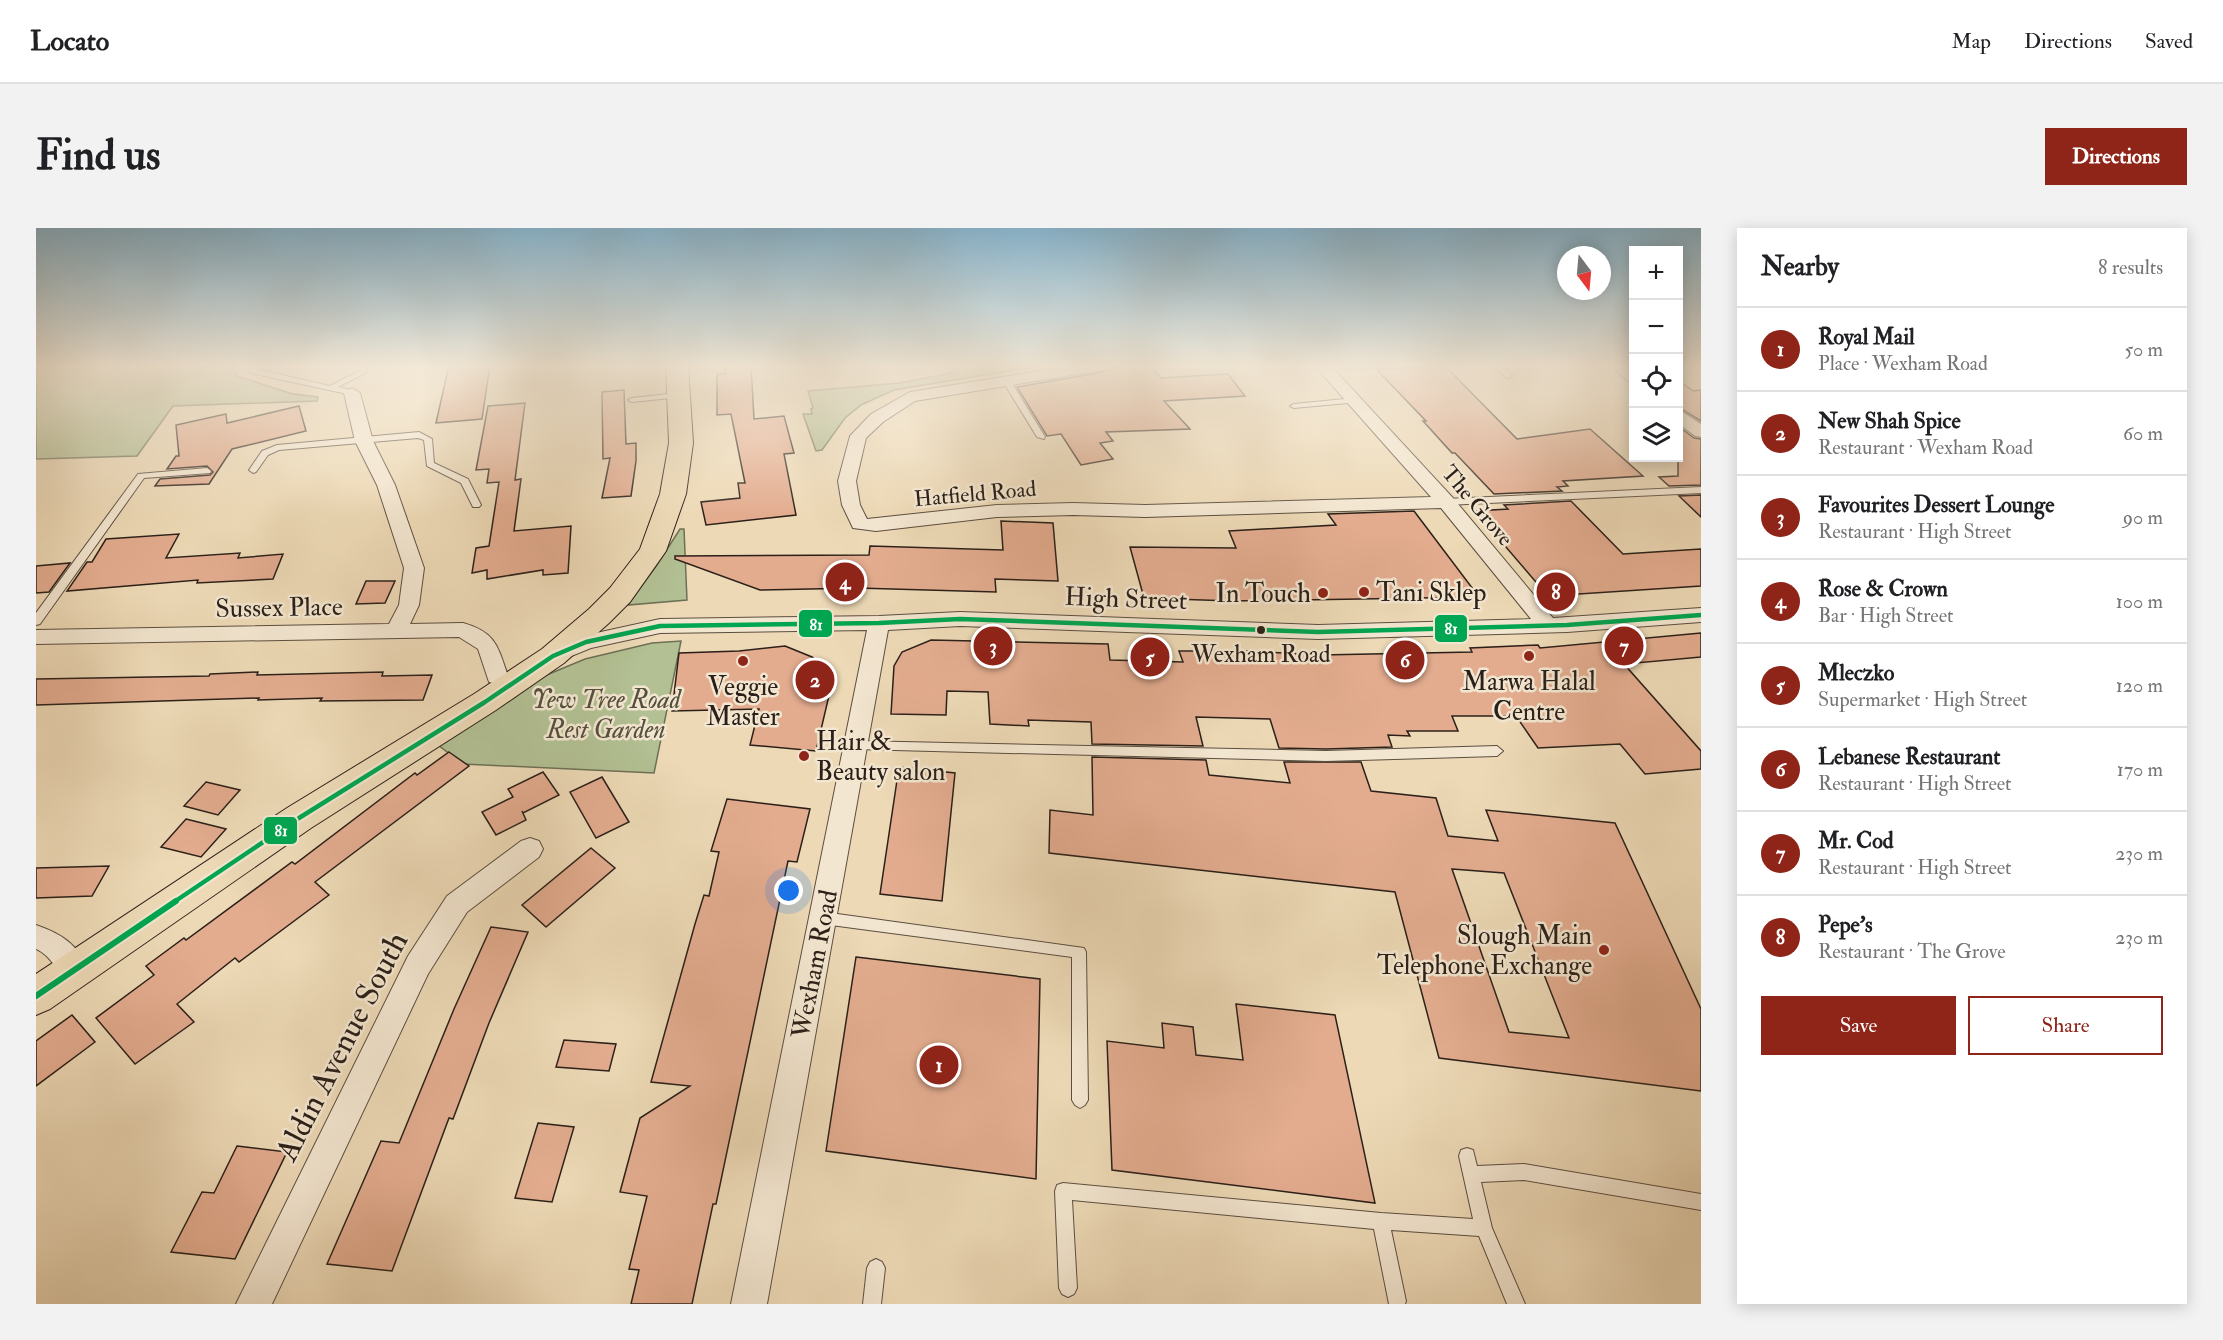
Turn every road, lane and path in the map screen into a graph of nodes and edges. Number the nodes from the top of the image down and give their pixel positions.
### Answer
1 (358, 415) edge
2 (679, 415) edge
3 (881, 415) edge
4 (1028, 415) edge
5 (1369, 415) edge
6 (1041, 437) dead end
7 (364, 441) junction
8 (253, 470) dead end
9 (207, 471) dead end
10 (1701, 489) edge
11 (673, 494) junction
12 (1446, 502) junction
13 (476, 505) dead end
14 (1701, 615) edge
15 (36, 621) edge
16 (879, 623) junction
17 (1547, 625) junction
18 (395, 632) junction
19 (36, 637) edge
20 (553, 656) junction
21 (497, 676) junction
22 (856, 745) junction
23 (1497, 752) dead end
24 (299, 818) junction
25 (530, 849) dead end
26 (823, 918) junction
27 (36, 937) edge
28 (75, 970) junction
29 (36, 996) edge
30 (1080, 1100) dead end
31 (1467, 1156) dead end
32 (1472, 1174) junction
33 (1701, 1202) edge
34 (1381, 1221) junction
35 (1484, 1228) junction
36 (876, 1268) dead end
37 (1068, 1288) dead end
38 (1397, 1301) dead end
39 (254, 1304) edge
40 (749, 1304) edge
41 (872, 1304) edge
42 (1516, 1304) edge

1 - 7 street
2 - 11 main road
3 - 12 street, Hatfield Road
4 - 6 lane
5 - 12 street, The Grove
7 - 8 lane
7 - 13 lane
7 - 18 street
9 - 15 lane
10 - 12 lane
11 - 20 main road
11 - 21 main road
12 - 17 street, The Grove
14 - 17 street, High Street
16 - 17 street, High Street
16 - 20 street, High Street
16 - 22 street, Wexham Road
18 - 19 street, Sussex Place
18 - 21 street, Sussex Place
20 - 24 main road
21 - 24 main road
22 - 23 lane
22 - 26 street, Wexham Road
24 - 28 main road
25 - 39 street, Aldin Avenue South
26 - 30 lane
26 - 40 street, Wexham Road
27 - 28 street
28 - 29 main road
31 - 32 lane
32 - 33 lane
32 - 35 lane
34 - 35 lane
34 - 37 lane
34 - 38 lane
35 - 42 lane
36 - 41 lane

